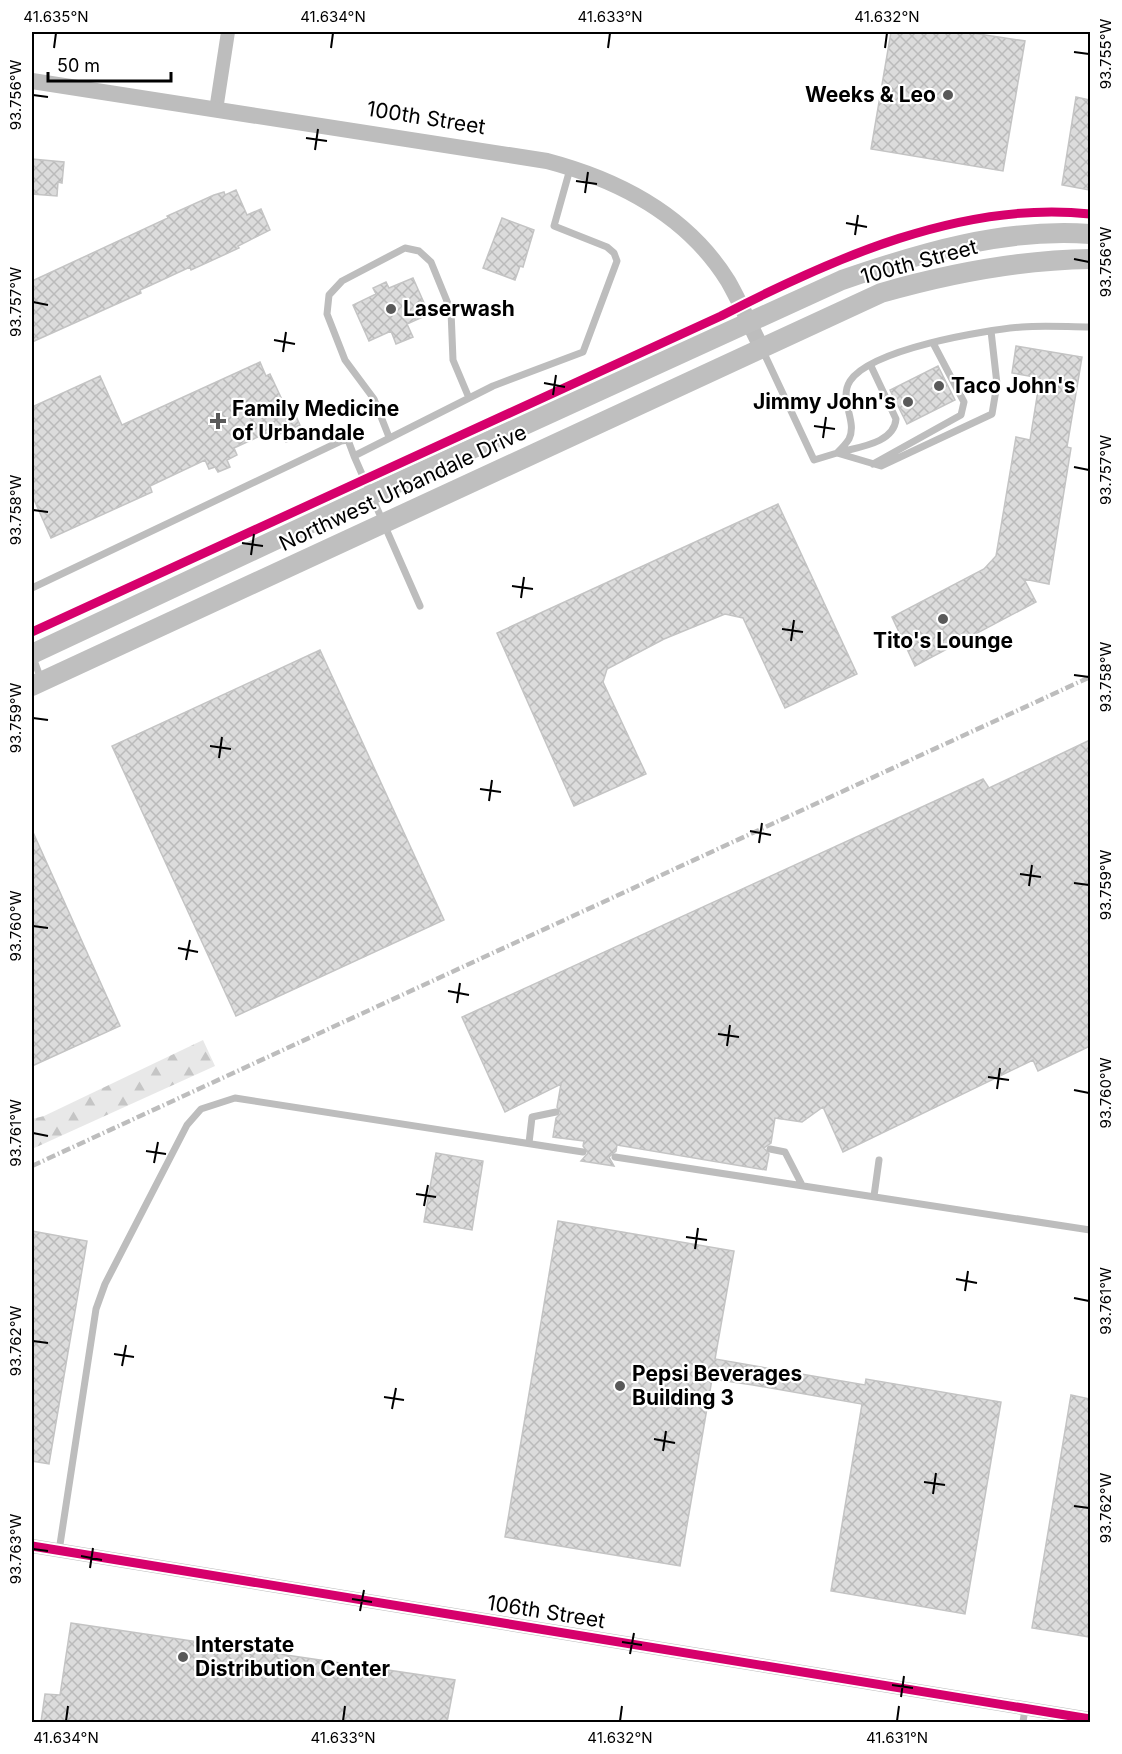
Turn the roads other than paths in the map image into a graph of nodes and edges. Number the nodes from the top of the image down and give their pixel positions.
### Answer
1 (228, 32) edge
2 (32, 81) edge
3 (216, 110) junction
4 (570, 167) junction
5 (1090, 234) edge
6 (1090, 259) edge
7 (749, 322) junction
8 (1090, 327) edge
9 (991, 331) junction
10 (933, 344) junction
11 (761, 347) junction
12 (871, 366) junction
13 (469, 398) junction
14 (389, 437) junction
15 (837, 453) junction
16 (354, 456) junction
17 (873, 464) junction
18 (371, 495) junction
19 (382, 524) junction
20 (32, 588) edge
21 (420, 606) dead end
22 (32, 655) edge
23 (37, 683) edge
24 (556, 1112) dead end
25 (530, 1143) junction
26 (770, 1149) dead end
27 (583, 1152) dead end
28 (615, 1157) dead end
29 (879, 1160) dead end
30 (802, 1185) junction
31 (874, 1196) junction
32 (1090, 1230) edge
33 (32, 1546) edge
34 (59, 1551) junction
35 (1024, 1716) edge
36 (1090, 1719) edge

1 - 3 street
2 - 3 street, 100th Street
3 - 4 street, 100th Street
4 - 7 street, 100th Street
4 - 13 lane
5 - 7 main road, 100th Street
6 - 11 main road, 100th Street
7 - 11 street, 100th Street
7 - 18 main road, Northwest Urbandale Drive
8 - 9 lane
9 - 10 lane
9 - 17 lane
10 - 12 lane
10 - 17 lane
11 - 15 lane
11 - 19 main road, Northwest Urbandale Drive
12 - 15 lane
12 - 15 lane
13 - 14 lane
13 - 14 lane
14 - 16 lane
15 - 17 lane
16 - 18 lane
16 - 20 lane
18 - 19 lane
18 - 22 main road, Northwest Urbandale Drive
19 - 21 lane
19 - 23 main road, Northwest Urbandale Drive
22 - 23 lane
24 - 25 lane
25 - 27 lane
25 - 34 lane
26 - 30 lane
28 - 30 lane
29 - 31 lane
30 - 31 lane
31 - 32 lane
33 - 34 street, 106th Street
34 - 35 street, 106th Street
35 - 36 street, 106th Street

